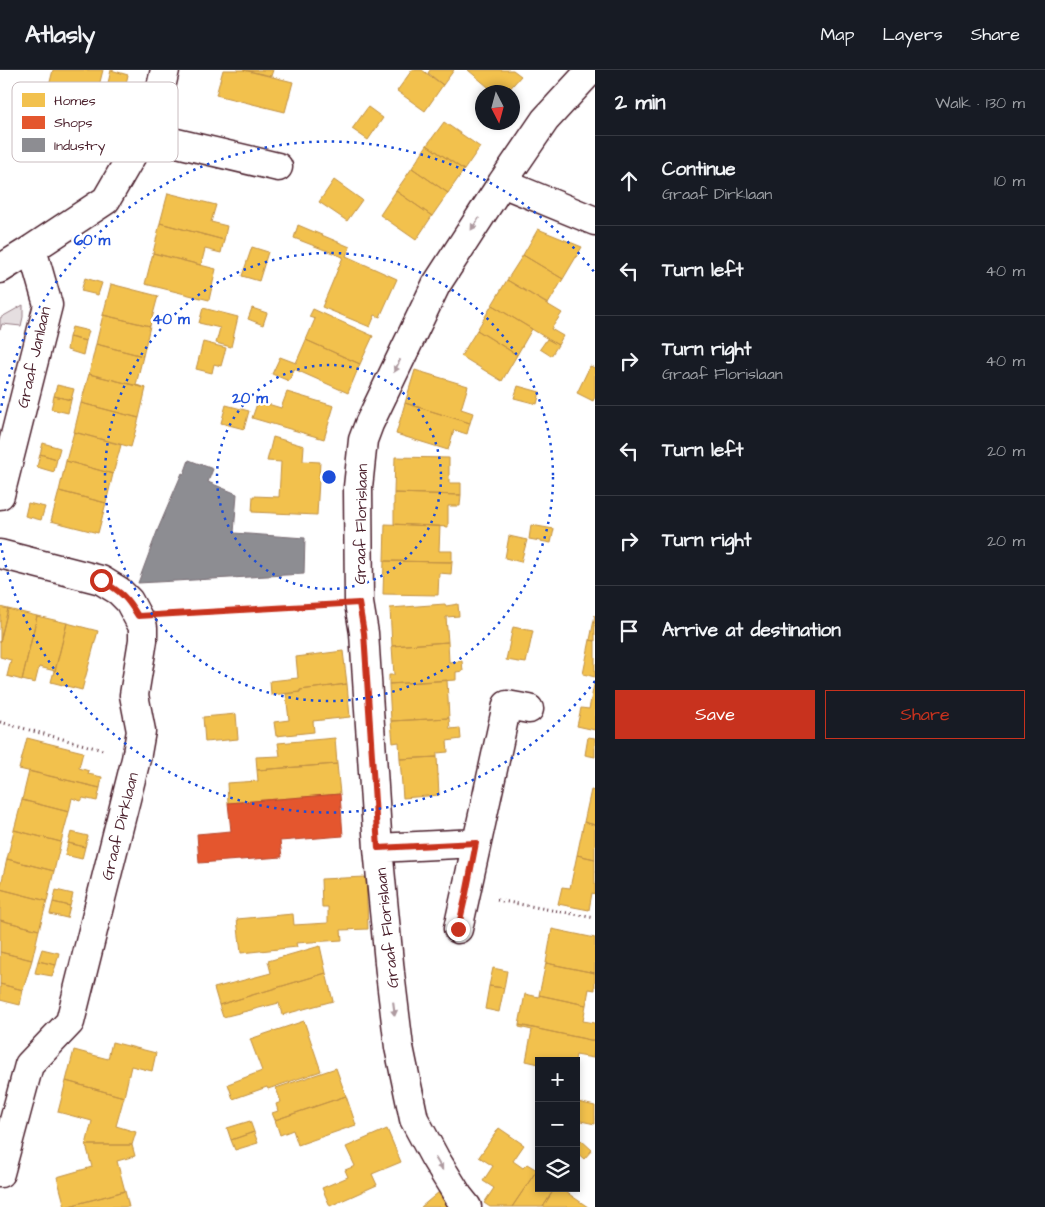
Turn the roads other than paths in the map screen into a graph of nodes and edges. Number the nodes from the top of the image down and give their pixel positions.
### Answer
1 (591, 70) edge
2 (178, 143) edge
3 (128, 162) edge
4 (278, 167) dead end
5 (502, 183) junction
6 (595, 221) edge
7 (32, 249) junction
8 (0, 269) edge
9 (0, 495) edge
10 (0, 554) edge
11 (529, 709) dead end
12 (476, 843) junction
13 (378, 848) junction
14 (458, 929) dead end
15 (0, 1173) edge
16 (467, 1207) edge

1 - 5 street, Graaf Florislaan
2 - 4 street
3 - 7 street
5 - 6 street
5 -> 13 street, Graaf Florislaan
7 - 8 street
7 - 9 street, Graaf Janlaan
10 - 15 street, Graaf Dirklaan
11 - 12 street
12 - 13 street
12 - 14 street
13 -> 16 street, Graaf Florislaan

